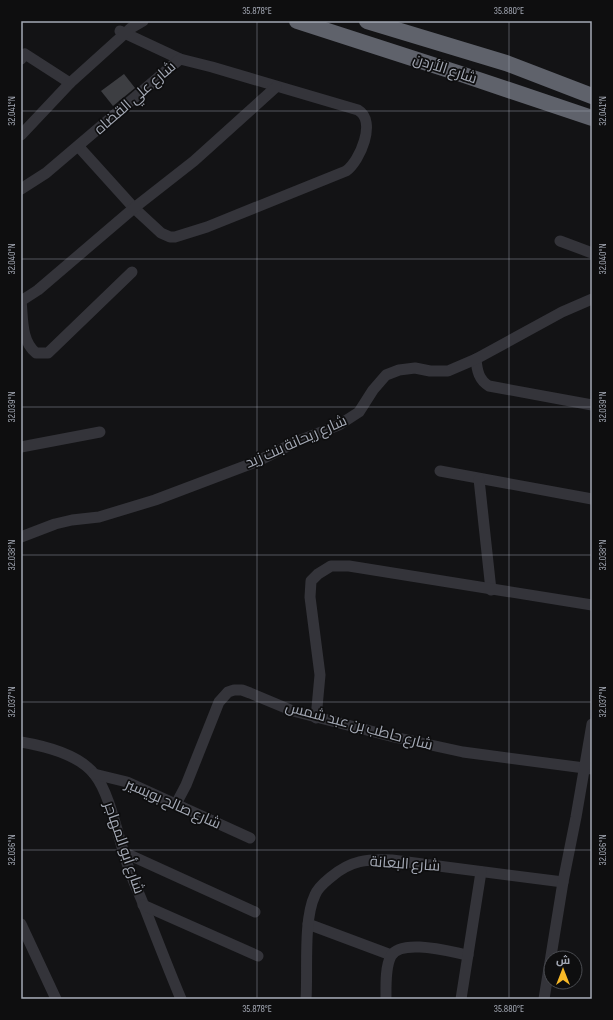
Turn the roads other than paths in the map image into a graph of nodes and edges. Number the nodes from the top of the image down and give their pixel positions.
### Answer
1 (143, 21) edge
2 (297, 21) edge
3 (367, 21) edge
4 (398, 26) edge
5 (121, 32) edge
6 (21, 59) edge
7 (180, 59) junction
8 (70, 83) junction
9 (276, 86) junction
10 (592, 96) edge
11 (592, 118) edge
12 (21, 135) edge
13 (78, 146) junction
14 (21, 189) edge
15 (134, 208) junction
16 (560, 241) dead end
17 (592, 253) edge
18 (132, 272) dead end
19 (592, 299) edge
20 (21, 300) edge
21 (476, 359) junction
22 (592, 405) edge
23 (100, 432) dead end
24 (21, 447) edge
25 (440, 471) dead end
26 (479, 479) junction
27 (592, 499) edge
28 (21, 537) edge
29 (491, 590) junction
30 (592, 605) edge
31 (316, 718) junction
32 (592, 724) edge
33 (21, 742) edge
34 (588, 769) edge
35 (94, 774) junction
36 (176, 804) junction
37 (250, 838) dead end
38 (123, 852) junction
39 (481, 872) junction
40 (563, 882) junction
41 (143, 905) junction
42 (255, 912) dead end
43 (21, 924) edge
44 (308, 924) junction
45 (391, 955) junction
46 (468, 955) junction
47 (258, 956) dead end
48 (56, 999) edge
49 (181, 999) edge
50 (306, 999) edge
51 (386, 999) edge
52 (460, 999) edge
53 (544, 999) edge

1 - 5 street
2 - 11 highway, شارع الأردن
3 - 4 highway, شارع الأردن
4 - 10 highway, شارع الأردن
5 - 7 street
5 - 8 street
6 - 8 street
7 - 9 street, شارع علي القضاه
7 - 13 street, شارع علي القضاه
8 - 12 street
9 - 15 street
9 - 15 street, شارع علي القضاه
13 - 14 street, شارع علي القضاه
13 - 15 street
15 - 20 street
16 - 17 street
18 - 20 street
19 - 21 street, شارع ريحانة بنت زيد
21 - 22 street
21 - 28 street, شارع ريحانة بنت زيد
23 - 24 street
25 - 26 street
26 - 27 street
26 - 29 street
29 - 30 street
29 - 31 street
31 - 34 street, شارع حاطب بن عبد شمس
31 - 36 street, شارع حاطب بن عبد شمس
32 - 34 street
33 - 35 street, شارع أبو المهاجر
34 - 40 street
35 - 36 street, شارع صالح بويسير
35 - 38 street, شارع أبو المهاجر
36 - 37 street, شارع صالح بويسير
38 - 41 street, شارع أبو المهاجر
38 - 42 street
39 - 40 street, شارع البعانة
39 - 44 street, شارع البعانة
39 - 46 street
40 - 53 street
41 - 47 street
41 - 49 street, شارع أبو المهاجر
43 - 48 street
44 - 45 street
44 - 50 street, شارع البعانة
45 - 46 street
45 - 51 street
46 - 52 street

